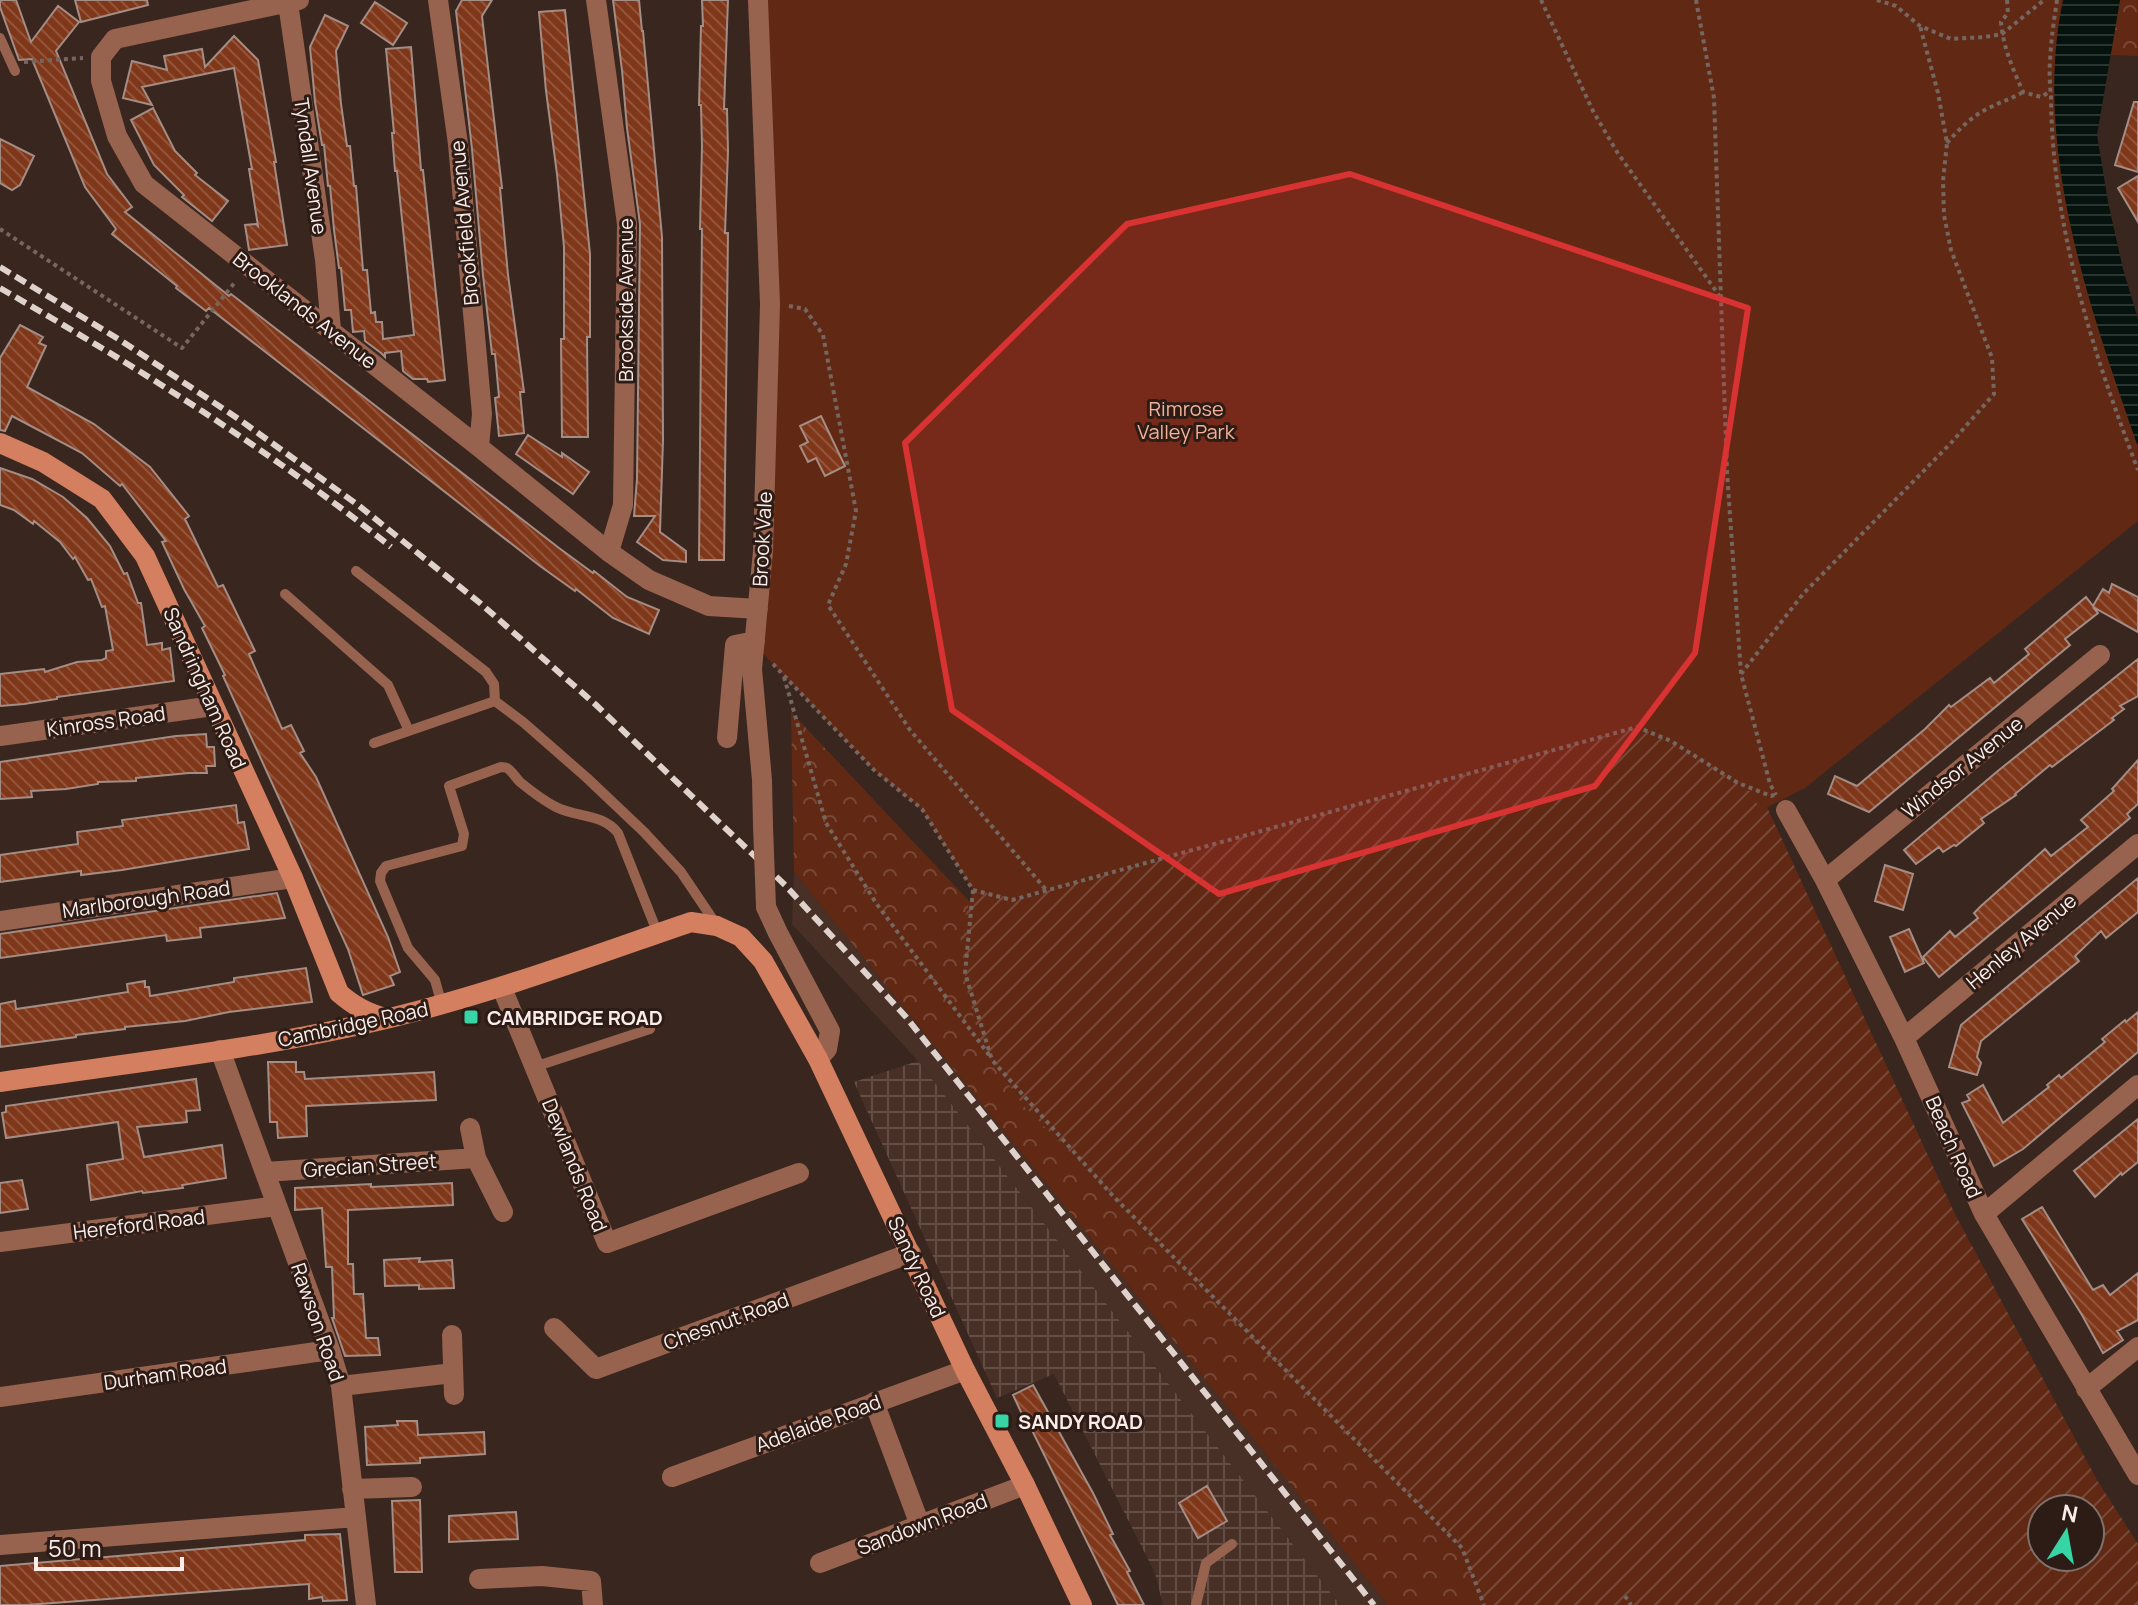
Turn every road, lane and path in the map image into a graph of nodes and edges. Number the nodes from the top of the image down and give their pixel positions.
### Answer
1 (438, 0) edge
2 (596, 0) edge
3 (758, 0) edge
4 (1541, 0) edge
5 (1696, 0) edge
6 (1877, 0) edge
7 (2007, 0) edge
8 (2044, 0) edge
9 (2057, 0) edge
10 (293, 2) edge
11 (1920, 26) junction
12 (2002, 34) junction
13 (0, 38) edge
14 (101, 57) junction
15 (14, 67) joint
16 (2051, 91) junction
17 (2023, 92) junction
18 (1947, 143) junction
19 (0, 229) edge
20 (248, 266) junction
21 (1723, 299) junction
22 (770, 304) junction
23 (331, 330) junction
24 (0, 443) edge
25 (479, 447) junction
26 (2138, 470) edge
27 (609, 552) junction
28 (356, 571) dead end
29 (285, 594) dead end
30 (758, 609) junction
31 (755, 641) junction
32 (2100, 655) dead end
33 (1741, 674) junction
34 (784, 675) junction
35 (495, 701) junction
36 (213, 706) junction
37 (409, 731) junction
38 (0, 736) edge
39 (727, 738) dead end
40 (374, 743) dead end
41 (1786, 810) dead end
42 (2138, 844) edge
43 (293, 878) junction
44 (1825, 880) junction
45 (973, 890) junction
46 (1047, 891) junction
47 (0, 921) edge
48 (717, 926) junction
49 (658, 934) junction
50 (741, 937) joint
51 (502, 988) junction
52 (339, 993) junction
53 (442, 1005) junction
54 (387, 1018) junction
55 (650, 1029) dead end
56 (319, 1033) junction
57 (1904, 1038) junction
58 (220, 1050) junction
59 (818, 1059) junction
60 (992, 1060) junction
61 (534, 1067) junction
62 (0, 1082) edge
63 (2138, 1085) edge
64 (470, 1128) dead end
65 (476, 1158) junction
66 (265, 1172) junction
67 (799, 1173) dead end
68 (277, 1206) junction
69 (503, 1212) dead end
70 (1984, 1214) junction
71 (0, 1242) edge
72 (911, 1253) junction
73 (554, 1328) dead end
74 (452, 1335) dead end
75 (2138, 1347) edge
76 (330, 1350) junction
77 (965, 1370) junction
78 (453, 1373) junction
79 (341, 1386) junction
80 (2086, 1389) junction
81 (454, 1395) dead end
82 (0, 1397) edge
83 (874, 1402) junction
84 (2138, 1475) edge
85 (672, 1477) dead end
86 (1025, 1485) junction
87 (412, 1487) dead end
88 (352, 1489) junction
89 (356, 1517) junction
90 (920, 1525) junction
91 (1232, 1544) dead end
92 (0, 1545) edge
93 (820, 1563) dead end
94 (479, 1579) dead end
95 (1625, 1596) dead end
96 (366, 1605) edge
97 (593, 1605) edge
98 (1082, 1605) edge
99 (1196, 1605) edge
100 (1484, 1605) edge
101 (1631, 1605) edge

1 - 25 street, Brookfield Avenue
2 - 27 street, Brookside Avenue
3 - 22 street, Brook Vale
4 - 21 path
5 - 21 path
6 - 11 path
7 - 12 path
8 - 12 path
9 - 16 path
10 - 14 street
10 - 23 street, Tyndall Avenue
11 - 12 path
11 - 18 path
12 - 17 path
13 - 15 lane
14 - 15 path
14 - 20 street, Brooklands Avenue
16 - 17 path
16 - 26 path
17 - 18 path
18 - 33 path
19 - 20 path
20 - 23 street, Brooklands Avenue
21 - 33 path
22 - 30 street, Brook Vale
22 - 46 path
23 - 25 street, Brooklands Avenue
24 - 36 main road, Sandringham Road
25 - 27 street, Brooklands Avenue
27 - 30 street, Brooklands Avenue
28 - 35 lane
29 - 37 lane
30 - 31 street, Brook Vale
31 - 34 path
31 - 39 street
31 - 59 street, Brook Vale, bridge
32 - 44 street, Windsor Avenue
33 - 46 path
34 - 45 path
34 - 60 path
35 - 37 lane
35 - 48 lane
36 - 38 street, Kinross Road
36 - 43 main road, Sandringham Road
37 - 40 lane
41 - 44 street, Beach Road
42 - 57 street, Henley Avenue
43 - 47 street, Marlborough Road
43 - 52 main road, Sandringham Road
44 - 57 street, Beach Road
45 - 46 path
45 - 60 path
48 - 49 main road, Cambridge Road
48 - 50 main road, Cambridge Road
49 - 51 main road, Cambridge Road
49 - 53 lane
50 - 59 main road, Sandy Road
51 - 53 main road, Cambridge Road
51 - 61 street, Dewlands Road
52 - 54 main road
52 - 56 main road
53 - 54 main road, Cambridge Road
54 - 56 main road, Cambridge Road
55 - 61 lane
56 - 58 main road, Cambridge Road
57 - 70 street, Beach Road
58 - 62 main road, Cambridge Road
58 - 66 street, Rawson Road
59 - 72 main road, Sandy Road
60 - 100 path
61 - 67 street, Dewlands Road
63 - 70 street
64 - 65 street
65 - 66 street, Grecian Street
65 - 69 street
66 - 68 street, Rawson Road
68 - 71 street, Hereford Road
68 - 76 street, Rawson Road
70 - 80 street, Beach Road
72 - 73 street, Chesnut Road
72 - 77 main road, Sandy Road
74 - 78 street
75 - 80 street
76 - 79 street, Rawson Road
76 - 82 street, Durham Road
77 - 83 street, Adelaide Road
77 - 86 main road, Sandy Road
78 - 79 street
78 - 81 street
79 - 88 street, Rawson Road
80 - 84 street, Beach Road
83 - 85 street, Adelaide Road
83 - 90 street
86 - 90 street, Sandown Road
86 - 98 main road, Sandy Road
87 - 88 street
88 - 89 street, Rawson Road
89 - 92 street
89 - 96 street, Rawson Road
90 - 93 street, Sandown Road
91 - 99 lane
94 - 97 street
95 - 101 path

